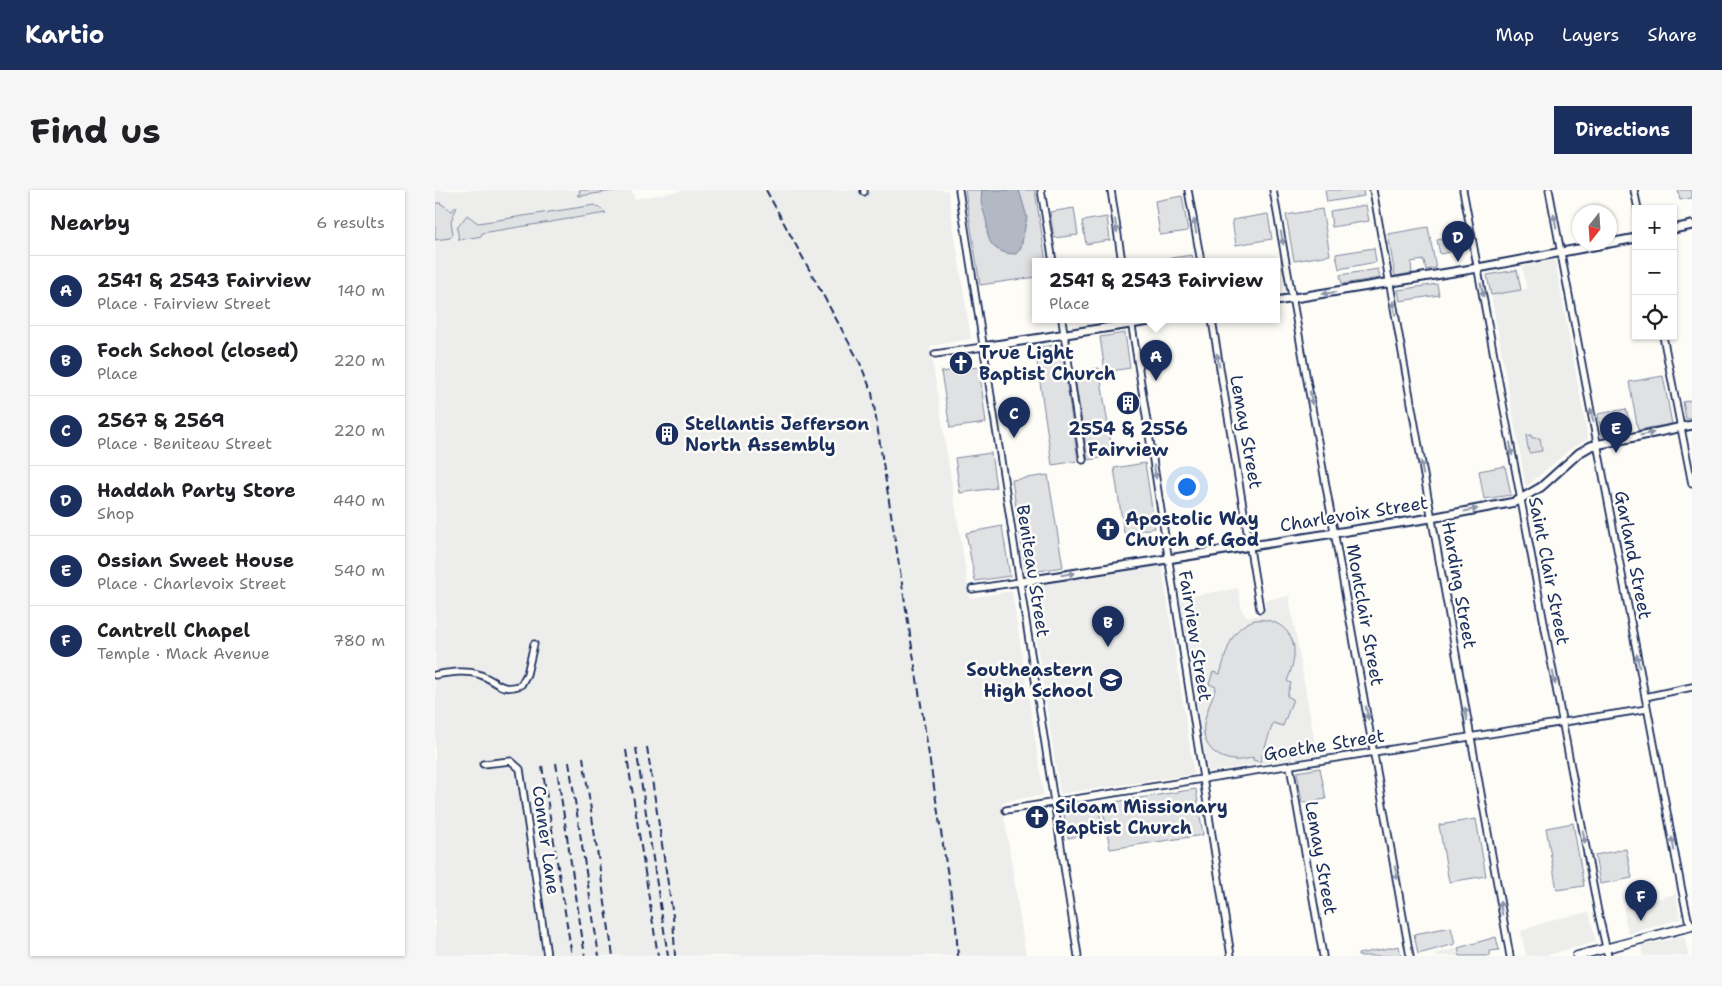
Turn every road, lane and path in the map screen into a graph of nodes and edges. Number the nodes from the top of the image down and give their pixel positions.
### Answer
1 (959, 190) edge
2 (1041, 190) edge
3 (1111, 190) edge
4 (1189, 190) edge
5 (1273, 190) edge
6 (1373, 190) edge
7 (1463, 190) edge
8 (1549, 190) edge
9 (1634, 190) edge
10 (1637, 205) edge
11 (1692, 226) edge
12 (1677, 228) edge
13 (1632, 239) edge
14 (1561, 252) junction
15 (1052, 258) edge
16 (1121, 258) edge
17 (1200, 258) edge
18 (1478, 268) junction
19 (1389, 283) junction
20 (1293, 298) junction
21 (1280, 300) edge
22 (1062, 323) edge
23 (1125, 323) edge
24 (1131, 323) edge
25 (1213, 323) edge
26 (1064, 334) junction
27 (1664, 340) edge
28 (983, 347) junction
29 (935, 354) dead end
30 (1692, 425) edge
31 (1681, 427) junction
32 (1597, 444) junction
33 (1083, 460) dead end
34 (1692, 484) edge
35 (1521, 499) junction
36 (1431, 518) junction
37 (1335, 533) junction
38 (1250, 546) junction
39 (1168, 559) junction
40 (1020, 582) junction
41 (972, 589) dead end
42 (1260, 609) dead end
43 (534, 644) dead end
44 (435, 675) edge
45 (1692, 687) edge
46 (1645, 697) junction
47 (1647, 709) junction
48 (1563, 723) junction
49 (1471, 737) junction
50 (1374, 753) junction
51 (483, 764) dead end
52 (1290, 766) junction
53 (1203, 780) junction
54 (1054, 803) junction
55 (1006, 810) dead end
56 (1692, 925) edge
57 (1607, 952) edge
58 (547, 956) edge
59 (1078, 956) edge
60 (1231, 956) edge
61 (1323, 956) edge
62 (1411, 956) edge
63 (1510, 956) edge
64 (1577, 956) edge

1 - 28 street, Beniteau Street
2 - 15 street
3 -> 16 street
17 -> 4 street
5 -> 20 street, Montclair Street
6 - 19 street, Harding Street
7 - 18 street, Saint Clair Street
14 -> 8 street, Garland Street
9 - 10 street
11 - 12 street
13 - 14 street
14 - 18 street
32 -> 14 street, Garland Street
18 - 19 street
18 -> 35 street, Saint Clair Street
19 -> 20 street
36 -> 19 street, Harding Street
20 - 21 street
20 -> 37 street, Montclair Street
22 - 26 street
23 - 26 street
24 -> 39 street, Fairview Street
38 -> 25 street, Lemay Street
26 - 28 street
26 - 33 street
27 - 31 street
28 - 29 street
28 - 40 street, Beniteau Street
30 - 31 street, Charlevoix Street
32 -> 31 street, Charlevoix Street
31 - 34 street
32 - 35 street, Charlevoix Street
46 -> 32 street, Garland Street
36 -> 35 street, Charlevoix Street
35 -> 48 street, Saint Clair Street
36 - 37 street, Charlevoix Street
49 -> 36 street, Harding Street
37 - 38 street, Charlevoix Street
37 -> 50 street, Montclair Street
38 - 39 street, Charlevoix Street
38 - 42 street, Lemay Street
40 -> 39 street, Charlevoix Street
39 - 53 street, Fairview Street
40 - 41 street, Charlevoix Street
40 - 54 street, Beniteau Street
43 - 44 street
45 - 46 street
46 - 47 street, Garland Street
47 - 48 street, Goethe Street
56 -> 47 street, Garland Street
48 - 49 street, Goethe Street
48 -> 57 street, Saint Clair Street
49 - 50 street, Goethe Street
63 -> 49 street, Harding Street
50 - 52 street, Goethe Street
50 -> 62 street, Montclair Street
51 - 58 street, Conner Lane
52 - 53 street, Goethe Street
52 - 61 street, Lemay Street
53 - 54 street, Goethe Street
53 - 60 street, Fairview Street
54 - 55 street, Goethe Street
54 - 59 street, Beniteau Street
56 - 57 main road
57 - 64 main road

